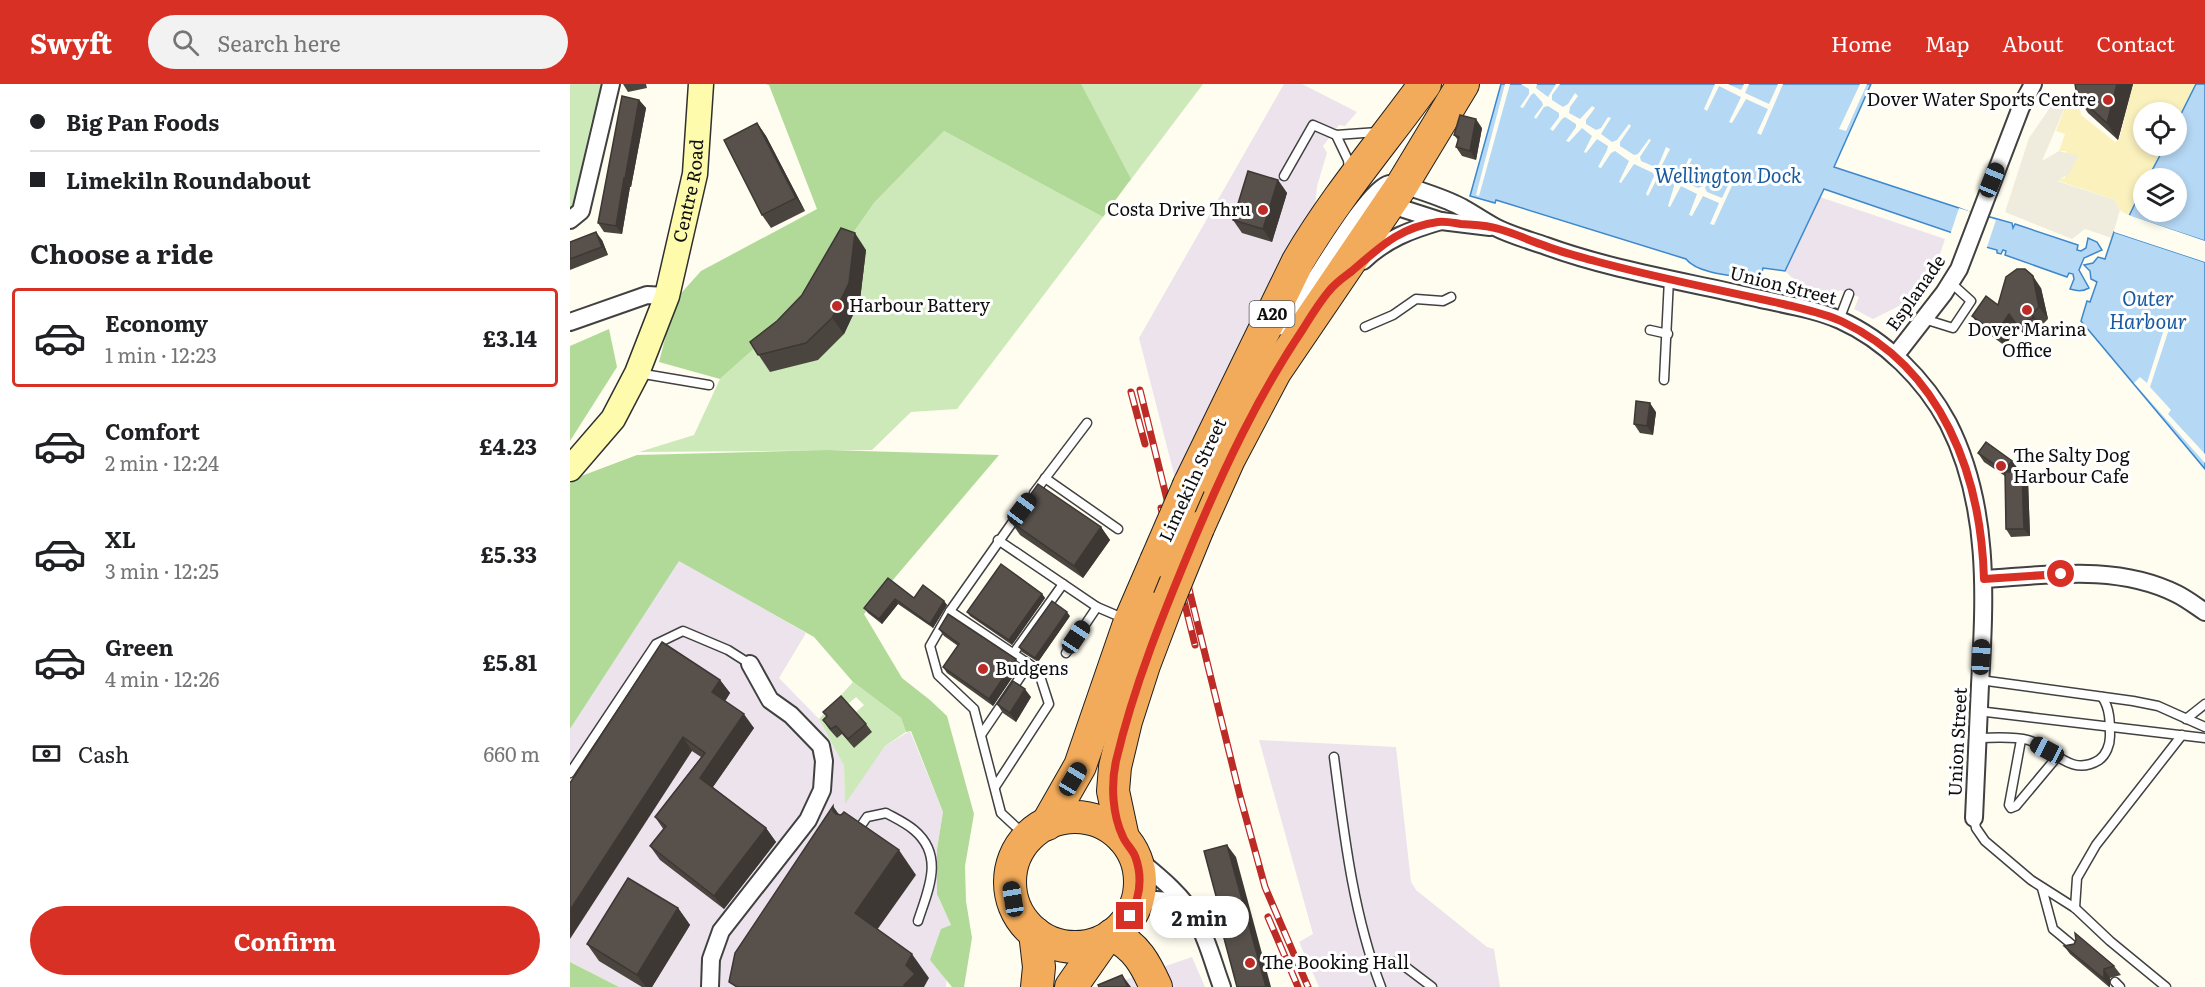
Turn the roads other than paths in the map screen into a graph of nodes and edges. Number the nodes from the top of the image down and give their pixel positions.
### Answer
1 (611, 84) edge
2 (701, 84) edge
3 (1425, 84) edge
4 (1463, 84) edge
5 (2032, 84) edge
6 (1336, 135) junction
7 (1382, 142) junction
8 (1284, 176) dead end
9 (1379, 191) junction
10 (570, 220) edge
11 (1441, 221) junction
12 (1497, 228) junction
13 (1955, 275) junction
14 (1669, 279) junction
15 (1331, 287) junction
16 (1849, 294) dead end
17 (667, 296) junction
18 (1451, 297) dead end
19 (1924, 319) junction
20 (1839, 320) junction
21 (570, 322) edge
22 (1365, 327) dead end
23 (1650, 330) dead end
24 (1668, 334) junction
25 (1895, 356) junction
26 (637, 373) junction
27 (1664, 380) dead end
28 (709, 385) dead end
29 (1087, 423) dead end
30 (570, 469) edge
31 (1045, 478) junction
32 (1118, 529) dead end
33 (998, 540) junction
34 (1984, 579) junction
35 (1063, 584) junction
36 (1097, 607) junction
37 (950, 611) junction
38 (2205, 612) edge
39 (1130, 621) junction
40 (1066, 652) dead end
41 (1013, 654) junction
42 (750, 664) joint
43 (1029, 664) junction
44 (1980, 680) junction
45 (2102, 697) junction
46 (2205, 704) edge
47 (1978, 711) junction
48 (2186, 719) junction
49 (2110, 726) junction
50 (2205, 727) edge
51 (981, 735) junction
52 (2182, 735) junction
53 (1977, 738) junction
54 (2205, 738) edge
55 (2021, 740) junction
56 (1334, 756) dead end
57 (2057, 757) junction
58 (570, 772) edge
59 (995, 787) junction
60 (1974, 818) joint
61 (1038, 830) junction
62 (856, 833) edge
63 (1129, 847) junction
64 (2042, 888) junction
65 (1183, 902) junction
66 (1136, 904) junction
67 (2075, 908) junction
68 (918, 921) dead end
69 (1035, 933) junction
70 (1108, 938) junction
71 (2076, 948) edge
72 (1371, 961) junction
73 (1149, 971) edge
74 (710, 987) edge
75 (1037, 987) edge
76 (1071, 987) edge
77 (1222, 987) edge
78 (1381, 987) edge
79 (1432, 987) edge
80 (2166, 987) edge

1 - 10 street
2 - 17 street, Centre Road
3 - 7 highway, A20
4 - 9 highway, A20
5 - 13 street, Esplanade
6 - 7 lane
6 - 8 lane
6 - 9 lane
7 - 9 highway, Limekiln Street / A20
9 - 11 street, Union Street
9 - 12 street, Union Street
9 - 15 highway, Limekiln Street / A20
9 - 39 highway, Limekiln Street / A20, bridge
11 - 12 street, Union Street
11 - 15 street, Union Street
12 - 14 street, Union Street
13 - 19 street, Esplanade
13 - 19 lane
14 - 20 street, Union Street
14 - 24 lane
15 - 63 highway, Limekiln Street / A20, bridge
16 - 20 lane
17 - 21 street
17 - 26 street, Centre Road
18 - 22 lane
19 - 25 street, Esplanade
20 - 25 street, Union Street
23 - 24 lane
24 - 27 lane
25 - 34 street, Union Street
26 - 28 lane
26 - 30 street, Centre Road
29 - 31 lane
31 - 32 lane
31 - 33 lane
33 - 35 lane
33 - 37 lane
34 - 38 street
34 - 44 street, Union Street
35 - 36 lane
35 - 41 lane
36 - 39 lane
36 - 40 lane
37 - 41 lane
37 - 51 lane
39 - 61 highway, Limekiln Street / A20
41 - 43 lane
42 - 58 lane
42 - 74 street
43 - 51 lane
43 - 59 lane
44 - 45 lane
44 - 47 street, Union Street
45 - 48 lane
45 - 49 lane
46 - 48 lane
47 - 49 lane
47 - 53 street, Union Street
48 - 50 lane
49 - 52 lane
49 - 57 lane
51 - 59 lane
52 - 54 lane
52 - 67 lane
53 - 55 lane
53 - 60 street, Union Street
55 - 57 lane
55 - 57 lane
56 - 72 lane
59 - 61 lane
60 - 64 lane
61 - 63 highway
61 - 69 highway
62 - 68 lane
63 - 65 street
63 - 66 highway
64 - 67 lane
64 - 71 lane
65 - 66 street
65 - 77 street
66 - 70 highway
66 - 73 highway
67 - 80 lane
69 - 70 highway
69 - 75 highway
70 - 73 highway
70 - 76 highway
72 - 78 lane
72 - 79 lane

